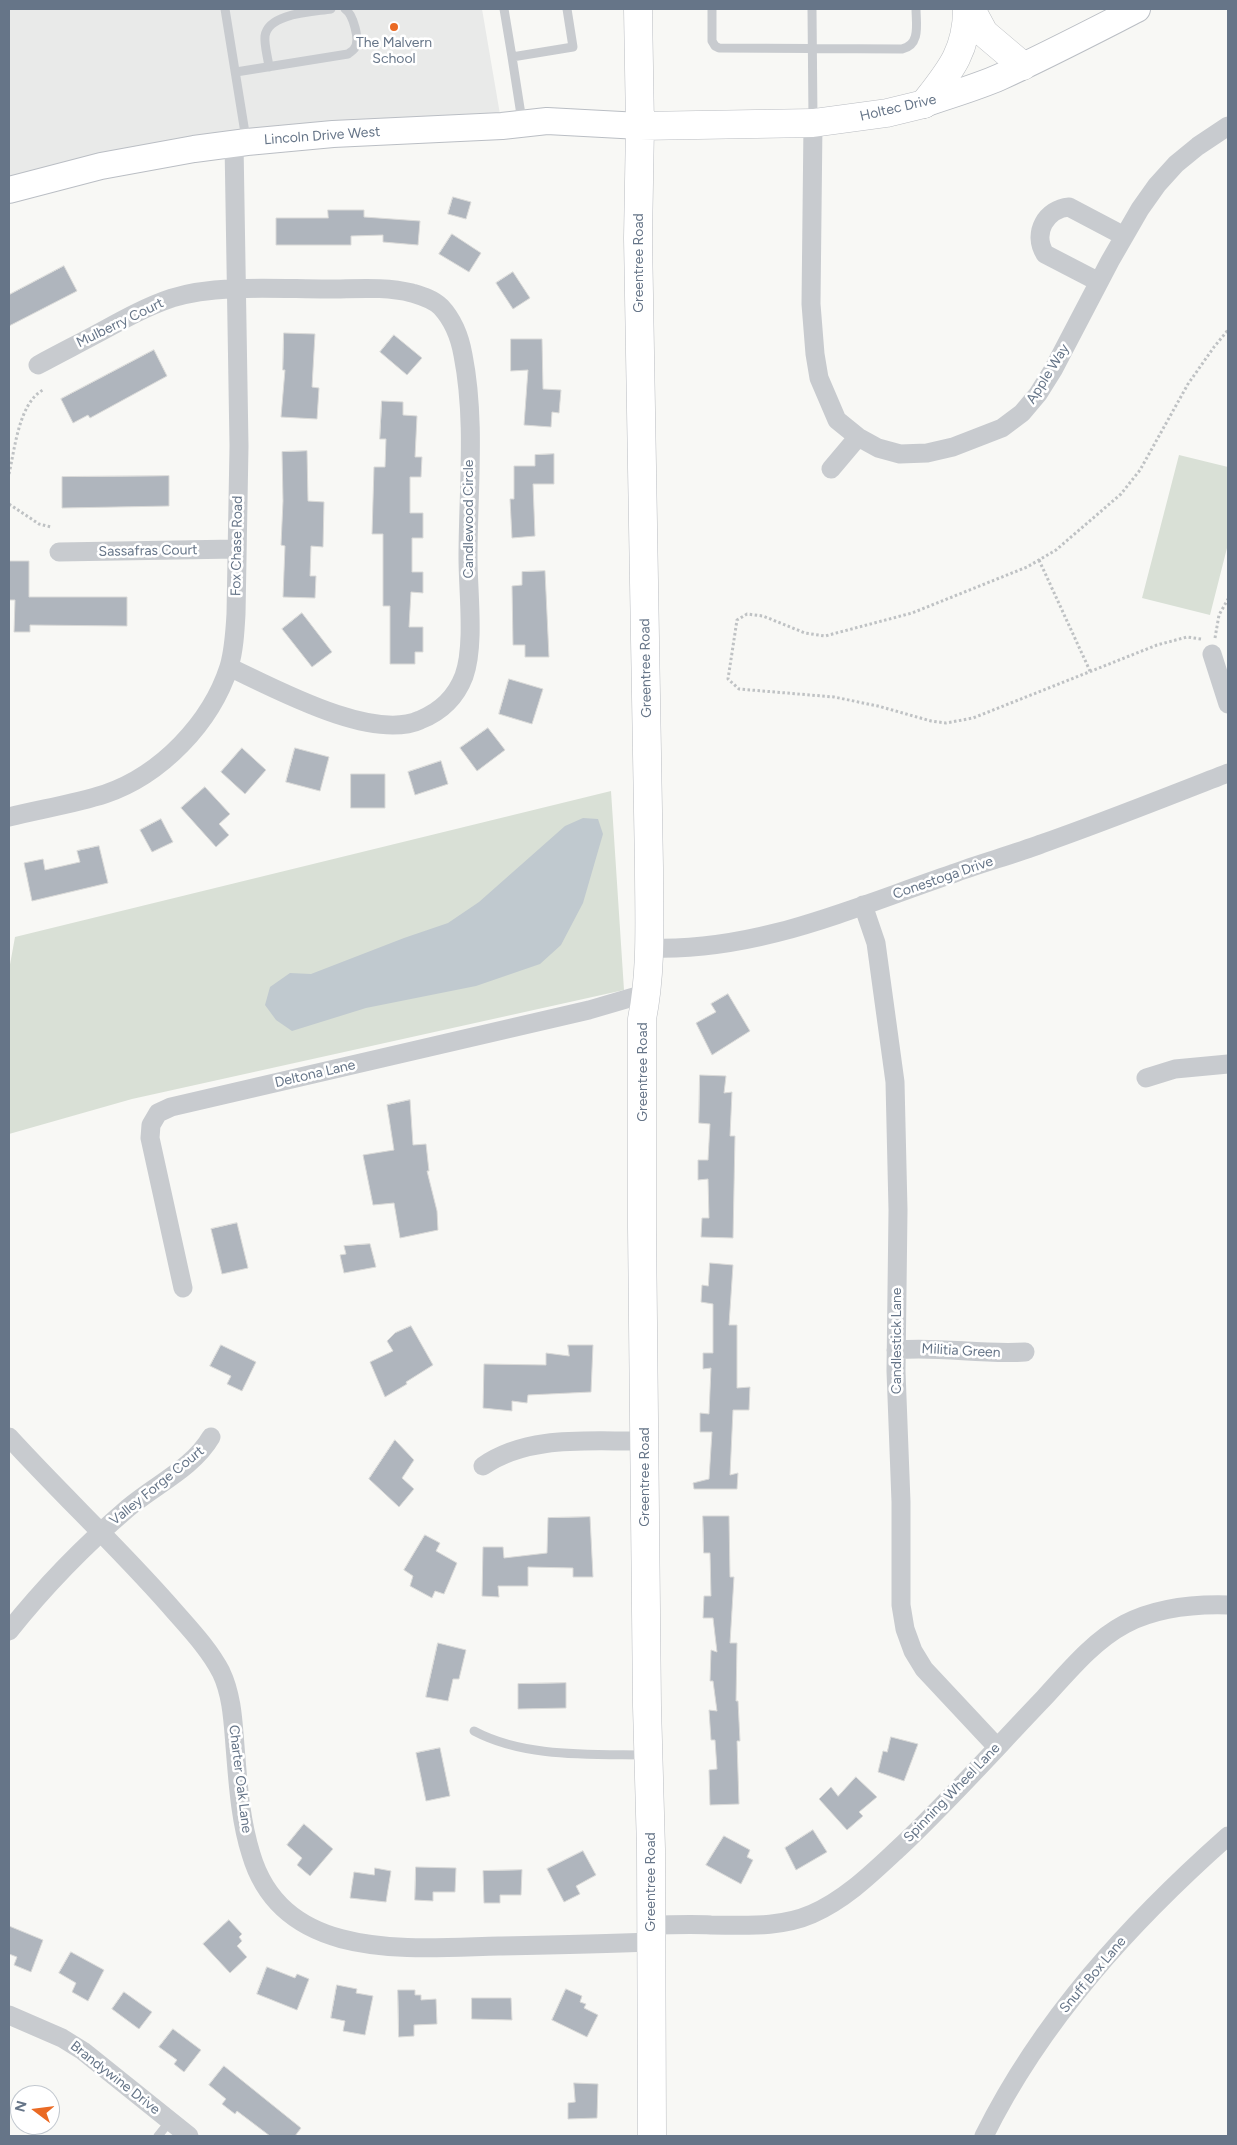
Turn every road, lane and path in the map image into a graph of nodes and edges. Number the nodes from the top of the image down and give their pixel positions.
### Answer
1 (225, 9) edge
2 (331, 9) edge
3 (345, 9) edge
4 (504, 9) edge
5 (567, 9) edge
6 (638, 9) edge
7 (712, 9) edge
8 (812, 9) edge
9 (916, 9) edge
10 (969, 9) edge
11 (1137, 9) edge
12 (812, 49) junction
13 (512, 57) junction
14 (1023, 66) junction
15 (269, 67) junction
16 (236, 72) junction
17 (924, 104) junction
18 (813, 123) junction
19 (522, 124) junction
20 (640, 126) junction
21 (1228, 126) edge
22 (240, 142) junction
23 (9, 190) edge
24 (1124, 236) junction
25 (1099, 282) junction
26 (236, 290) junction
27 (1228, 330) edge
28 (38, 365) dead end
29 (42, 390) dead end
30 (858, 437) junction
31 (830, 469) dead end
32 (9, 474) edge
33 (9, 504) edge
34 (51, 527) dead end
35 (236, 549) junction
36 (59, 552) dead end
37 (1038, 560) junction
38 (1228, 599) edge
39 (1213, 648) junction
40 (229, 667) junction
41 (1090, 671) junction
42 (1227, 690) edge
43 (1228, 773) edge
44 (9, 816) edge
45 (863, 906) junction
46 (650, 948) junction
47 (647, 994) junction
48 (1228, 1064) edge
49 (1146, 1078) dead end
50 (183, 1288) dead end
51 (896, 1350) junction
52 (1025, 1352) dead end
53 (9, 1437) edge
54 (212, 1437) dead end
55 (645, 1441) junction
56 (483, 1466) dead end
57 (100, 1533) junction
58 (1228, 1605) edge
59 (9, 1631) edge
60 (474, 1731) dead end
61 (997, 1747) junction
62 (648, 1755) junction
63 (1228, 1836) edge
64 (651, 1934) junction
65 (9, 2015) edge
66 (170, 2121) junction
67 (158, 2136) edge
68 (189, 2136) edge
69 (652, 2136) edge
70 (984, 2136) edge

1 - 16 lane
2 - 15 lane
3 - 15 lane
4 - 13 lane
5 - 13 lane
6 - 20 main road, Greentree Road
7 - 12 lane
8 - 12 lane
9 - 12 lane
10 - 14 main road
10 - 17 main road
11 - 14 street, Holtec Drive
12 - 18 lane
13 - 19 lane
14 - 17 street, Holtec Drive
15 - 16 lane
16 - 22 lane
17 - 18 main road, Holtec Drive
18 - 20 main road, Holtec Drive
18 - 30 street, Apple Way
19 - 20 street, Lincoln Drive West
19 - 22 street, Lincoln Drive West
20 - 46 main road, Greentree Road
21 - 24 street, Apple Way
22 - 23 street, Lincoln Drive West
22 - 26 street, Fox Chase Road
24 - 25 street, Apple Way
24 - 25 street
25 - 30 street, Apple Way
26 - 28 street, Mulberry Court
26 - 35 street, Fox Chase Road
26 - 40 street, Candlewood Circle
27 - 37 path
29 - 32 path
30 - 31 street
33 - 34 path
35 - 36 street, Sassafras Court
35 - 40 street, Fox Chase Road
37 - 41 path
37 - 41 path
38 - 39 path
39 - 41 path
39 - 42 street
40 - 44 street, Fox Chase Road
43 - 45 street, Conestoga Drive
45 - 46 street, Conestoga Drive
45 - 51 street, Candlestick Lane
46 - 47 main road, Greentree Road
47 - 50 street, Deltona Lane
47 - 55 main road, Greentree Road
48 - 49 street
51 - 52 street, Militia Green
51 - 61 street, Candlestick Lane
53 - 57 street, Charter Oak Lane
54 - 57 street, Valley Forge Court
55 - 56 street
55 - 62 main road, Greentree Road
57 - 59 street, Valley Forge Court
57 - 64 street, Charter Oak Lane
58 - 61 street, Spinning Wheel Lane
60 - 62 lane
61 - 64 street, Spinning Wheel Lane
62 - 64 main road, Greentree Road
63 - 70 street, Snuff Box Lane
64 - 69 main road, Greentree Road
65 - 66 street, Brandywine Drive
66 - 67 lane
66 - 68 street, Brandywine Drive

